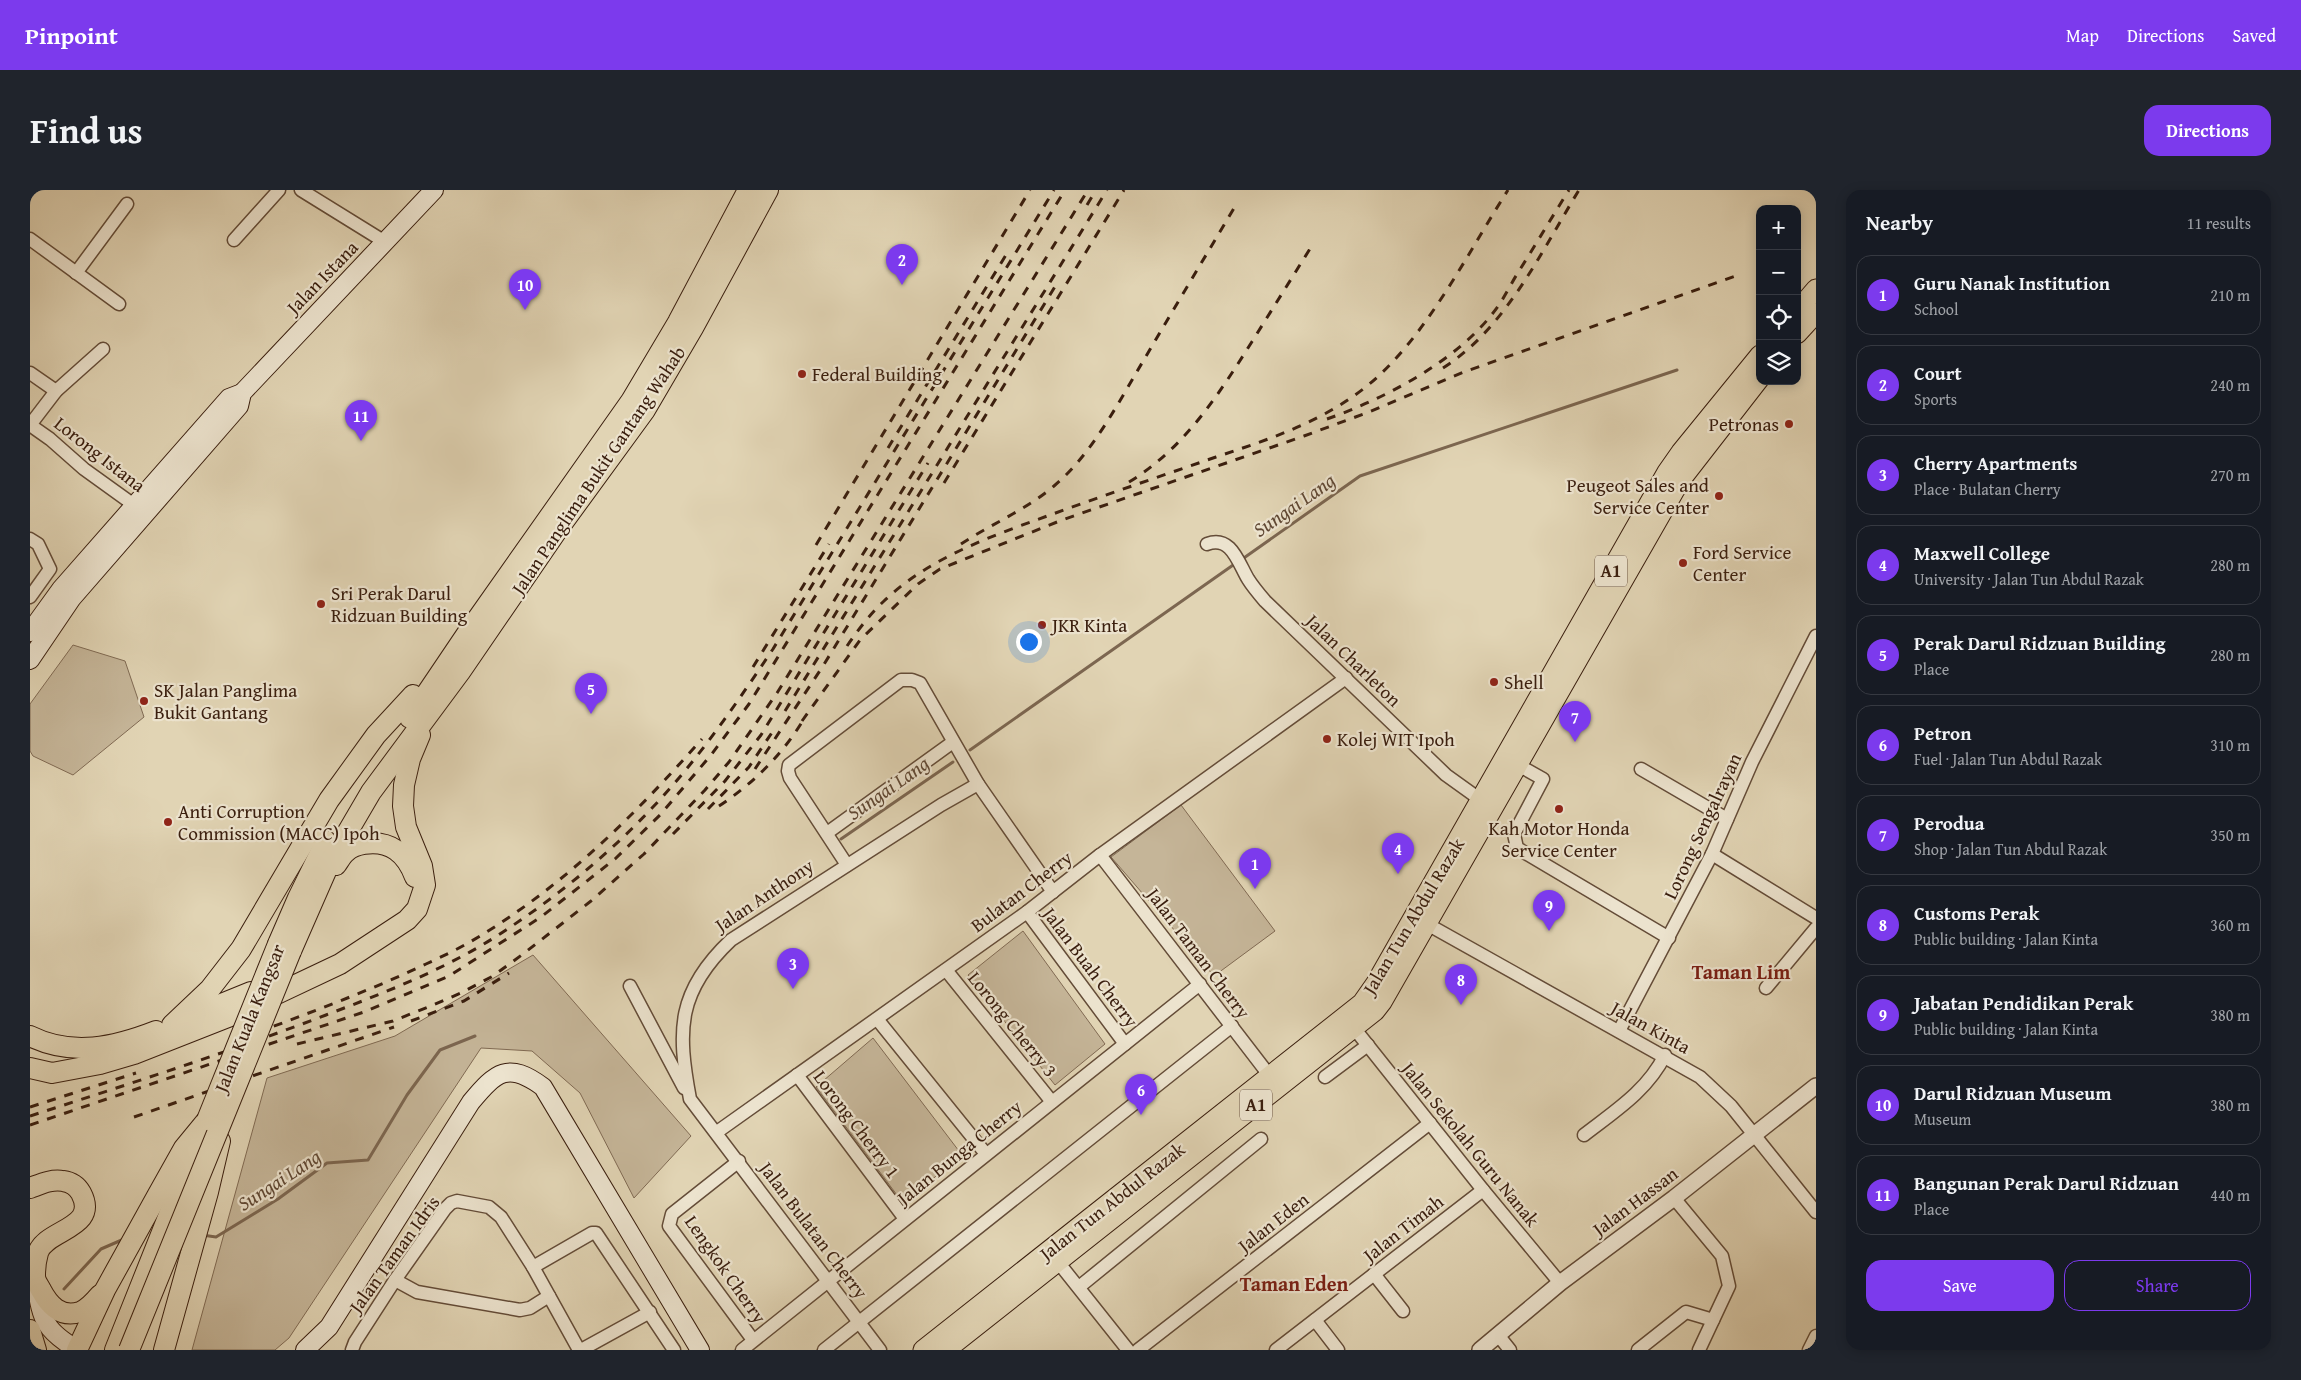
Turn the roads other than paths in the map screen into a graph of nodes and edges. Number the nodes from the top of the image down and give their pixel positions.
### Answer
1 (279, 190) edge
2 (301, 190) edge
3 (434, 190) edge
4 (748, 190) edge
5 (768, 190) edge
6 (127, 204) dead end
7 (30, 239) edge
8 (234, 240) dead end
9 (385, 242) junction
10 (76, 273) junction
11 (1816, 290) edge
12 (119, 304) dead end
13 (1801, 307) edge
14 (1816, 313) edge
15 (1801, 330) edge
16 (103, 349) dead end
17 (1756, 360) edge
18 (30, 373) edge
19 (1756, 383) edge
20 (56, 391) junction
21 (30, 425) edge
22 (140, 509) junction
23 (30, 539) edge
24 (1207, 544) dead end
25 (30, 598) edge
26 (52, 601) junction
27 (30, 632) edge
28 (466, 635) junction
29 (1816, 636) edge
30 (30, 638) edge
31 (30, 660) edge
32 (1346, 678) junction
33 (424, 710) junction
34 (953, 742) junction
35 (1518, 765) junction
36 (1640, 769) dead end
37 (978, 784) junction
38 (1487, 804) junction
39 (1726, 819) junction
40 (827, 832) junction
41 (1712, 854) junction
42 (1100, 855) junction
43 (847, 865) junction
44 (1432, 885) junction
45 (1053, 892) junction
46 (311, 904) junction
47 (1027, 912) junction
48 (1816, 918) edge
49 (1427, 924) junction
50 (1816, 928) edge
51 (1669, 938) junction
52 (285, 948) junction
53 (946, 970) junction
54 (1380, 976) junction
55 (1200, 984) junction
56 (630, 986) dead end
57 (1766, 988) dead end
58 (877, 1019) junction
59 (172, 1025) junction
60 (1232, 1026) junction
61 (1354, 1028) junction
62 (1619, 1031) junction
63 (30, 1036) edge
64 (1125, 1044) junction
65 (1368, 1045) junction
66 (1665, 1055) junction
67 (30, 1068) edge
68 (797, 1074) junction
69 (1268, 1075) junction
70 (1324, 1077) dead end
71 (1816, 1086) edge
72 (690, 1099) junction
73 (1052, 1102) junction
74 (227, 1110) junction
75 (208, 1120) junction
76 (1430, 1123) junction
77 (717, 1132) junction
78 (1584, 1135) dead end
79 (1754, 1135) junction
80 (1261, 1138) dead end
81 (986, 1154) junction
82 (739, 1162) junction
83 (30, 1188) edge
84 (1482, 1190) junction
85 (1674, 1198) junction
86 (1816, 1212) edge
87 (906, 1219) junction
88 (1078, 1229) junction
89 (30, 1251) edge
90 (1058, 1262) junction
91 (533, 1267) junction
92 (1374, 1274) junction
93 (35, 1278) junction
94 (395, 1280) junction
95 (828, 1280) junction
96 (1560, 1283) junction
97 (1079, 1287) junction
98 (105, 1290) junction
99 (549, 1296) junction
100 (992, 1296) junction
101 (1403, 1311) dead end
102 (650, 1312) junction
103 (1315, 1320) junction
104 (1713, 1320) junction
105 (860, 1322) junction
106 (329, 1327) junction
107 (32, 1335) edge
108 (1498, 1335) junction
109 (753, 1340) junction
110 (881, 1348) edge
111 (1122, 1348) edge
112 (48, 1350) edge
113 (77, 1350) edge
114 (115, 1350) edge
115 (129, 1350) edge
116 (164, 1350) edge
117 (305, 1350) edge
118 (320, 1350) edge
119 (352, 1350) edge
120 (580, 1350) edge
121 (674, 1350) edge
122 (700, 1350) edge
123 (742, 1350) edge
124 (824, 1350) edge
125 (923, 1350) edge
126 (946, 1350) edge
127 (1138, 1350) edge
128 (1276, 1350) edge
129 (1338, 1350) edge
130 (1480, 1350) edge
131 (1510, 1350) edge
132 (1638, 1350) edge
133 (1698, 1350) edge

1 - 8 street
2 - 9 street
3 - 9 main road, Jalan Istana
4 - 28 highway, Jalan Panglima Bukit Gantang Wahab
5 - 33 highway, Jalan Panglima Bukit Gantang Wahab
6 - 10 street
7 - 10 street
9 - 22 main road, Jalan Istana
10 - 12 street
11 - 13 main road
14 - 15 main road
16 - 20 street
17 - 38 main road, Jalan Tun Abdul Razak / A1
18 - 20 street, Lorong Istana
19 - 35 main road, Jalan Tun Abdul Razak / A1
20 - 21 street
21 - 22 street, Lorong Istana
22 - 26 main road
22 - 31 main road
23 - 25 street
24 - 32 street, Jalan Charleton
26 - 27 main road
26 - 30 main road
28 - 33 highway, Jalan Panglima Bukit Gantang Wahab
28 - 59 highway
29 - 39 street, Lorong Sengalrayan
32 - 38 street, Jalan Charleton
32 - 42 street, Bulatan Cherry
33 - 46 highway, Jalan Kuala Kangsar
33 - 52 highway, Jalan Kuala Kangsar
33 - 67 highway
34 - 37 street
34 - 40 street
34 - 40 street
35 - 38 main road, Jalan Tun Abdul Razak / A1
35 - 51 street
36 - 39 street
37 - 43 street, Jalan Anthony
37 - 45 street
38 - 44 main road, Jalan Tun Abdul Razak / A1
38 - 49 main road, Jalan Tun Abdul Razak / A1
39 - 41 street, Lorong Sengalrayan
40 - 43 street
41 - 48 street
41 - 51 street, Lorong Sengalrayan
42 - 45 street, Bulatan Cherry
42 - 55 street, Jalan Taman Cherry
43 - 72 street, Jalan Anthony
44 - 49 main road
44 - 54 main road, Jalan Tun Abdul Razak / A1
45 - 47 street, Bulatan Cherry
46 - 52 highway, Jalan Kuala Kangsar
46 - 59 highway
47 - 53 street, Bulatan Cherry
47 - 64 street, Jalan Buah Cherry
49 - 54 main road
49 - 61 main road, Jalan Tun Abdul Razak / A1
49 - 62 street, Jalan Kinta
50 - 57 street
51 - 62 street, Lorong Sengalrayan
52 - 74 highway, Jalan Kuala Kangsar, bridge
52 - 75 highway, Jalan Kuala Kangsar, bridge
53 - 58 street, Bulatan Cherry
53 - 73 street, Lorong Cherry 3
54 - 69 main road, Jalan Tun Abdul Razak / A1
55 - 60 street, Jalan Taman Cherry
55 - 64 street, Jalan Bunga Cherry
56 - 72 street
58 - 68 street, Bulatan Cherry
58 - 81 street
59 - 63 highway
60 - 69 street, Jalan Taman Cherry
60 - 105 street
61 - 65 street, Jalan Sekolah Guru Nanak
61 - 90 main road, Jalan Tun Abdul Razak / A1
62 - 66 street, Jalan Kinta
64 - 73 street, Jalan Bunga Cherry
65 - 70 street
65 - 76 street, Jalan Sekolah Guru Nanak
66 - 78 street
66 - 79 street, Jalan Kinta
68 - 77 street, Bulatan Cherry
68 - 87 street, Lorong Cherry 1
69 - 88 main road, Jalan Tun Abdul Razak / A1
71 - 79 street, Jalan Hassan
72 - 77 street
73 - 81 street, Jalan Bunga Cherry
74 - 115 highway, Jalan Kuala Kangsar, bridge
74 - 116 highway, bridge
75 - 98 highway
75 - 114 highway, Jalan Kuala Kangsar
76 - 84 street, Jalan Sekolah Guru Nanak
76 - 127 street, Jalan Eden
77 - 82 street, Jalan Bulatan Cherry
79 - 85 street, Jalan Hassan
79 - 86 street, Jalan Kinta
80 - 97 street
81 - 87 street, Jalan Bunga Cherry
82 - 95 street, Jalan Bulatan Cherry
82 - 109 street, Lengkok Cherry
83 - 93 highway
84 - 92 street, Jalan Timah
84 - 96 street, Jalan Sekolah Guru Nanak
85 - 96 street, Jalan Hassan
85 - 104 street
87 - 95 street, Jalan Bunga Cherry
88 - 90 main road
88 - 100 main road, Jalan Tun Abdul Razak / A1
89 - 93 main road
90 - 97 street
90 - 100 main road
90 - 126 main road, Jalan Tun Abdul Razak / A1
91 - 94 street, Jalan Taman Idris
91 - 99 street, Jalan Taman Idris
91 - 102 street
92 - 101 street
92 - 103 street, Jalan Timah
93 - 98 highway
93 - 113 main road
94 - 99 street
94 - 119 street, Jalan Taman Idris
95 - 105 street, Jalan Bulatan Cherry
95 - 109 street, Jalan Bunga Cherry
96 - 108 street, Jalan Hassan
97 - 111 street
98 - 113 highway
99 - 120 street, Jalan Taman Idris
100 - 125 main road, Jalan Tun Abdul Razak / A1
102 - 120 street
102 - 121 street
103 - 128 street, Jalan Timah
103 - 129 street
104 - 132 street
104 - 133 street
105 - 110 street, Jalan Bulatan Cherry
105 - 124 street
106 - 117 main road
106 - 118 main road
106 - 122 main road
107 - 112 main road
108 - 130 street, Jalan Hassan
108 - 131 street
109 - 123 street, Jalan Bunga Cherry

